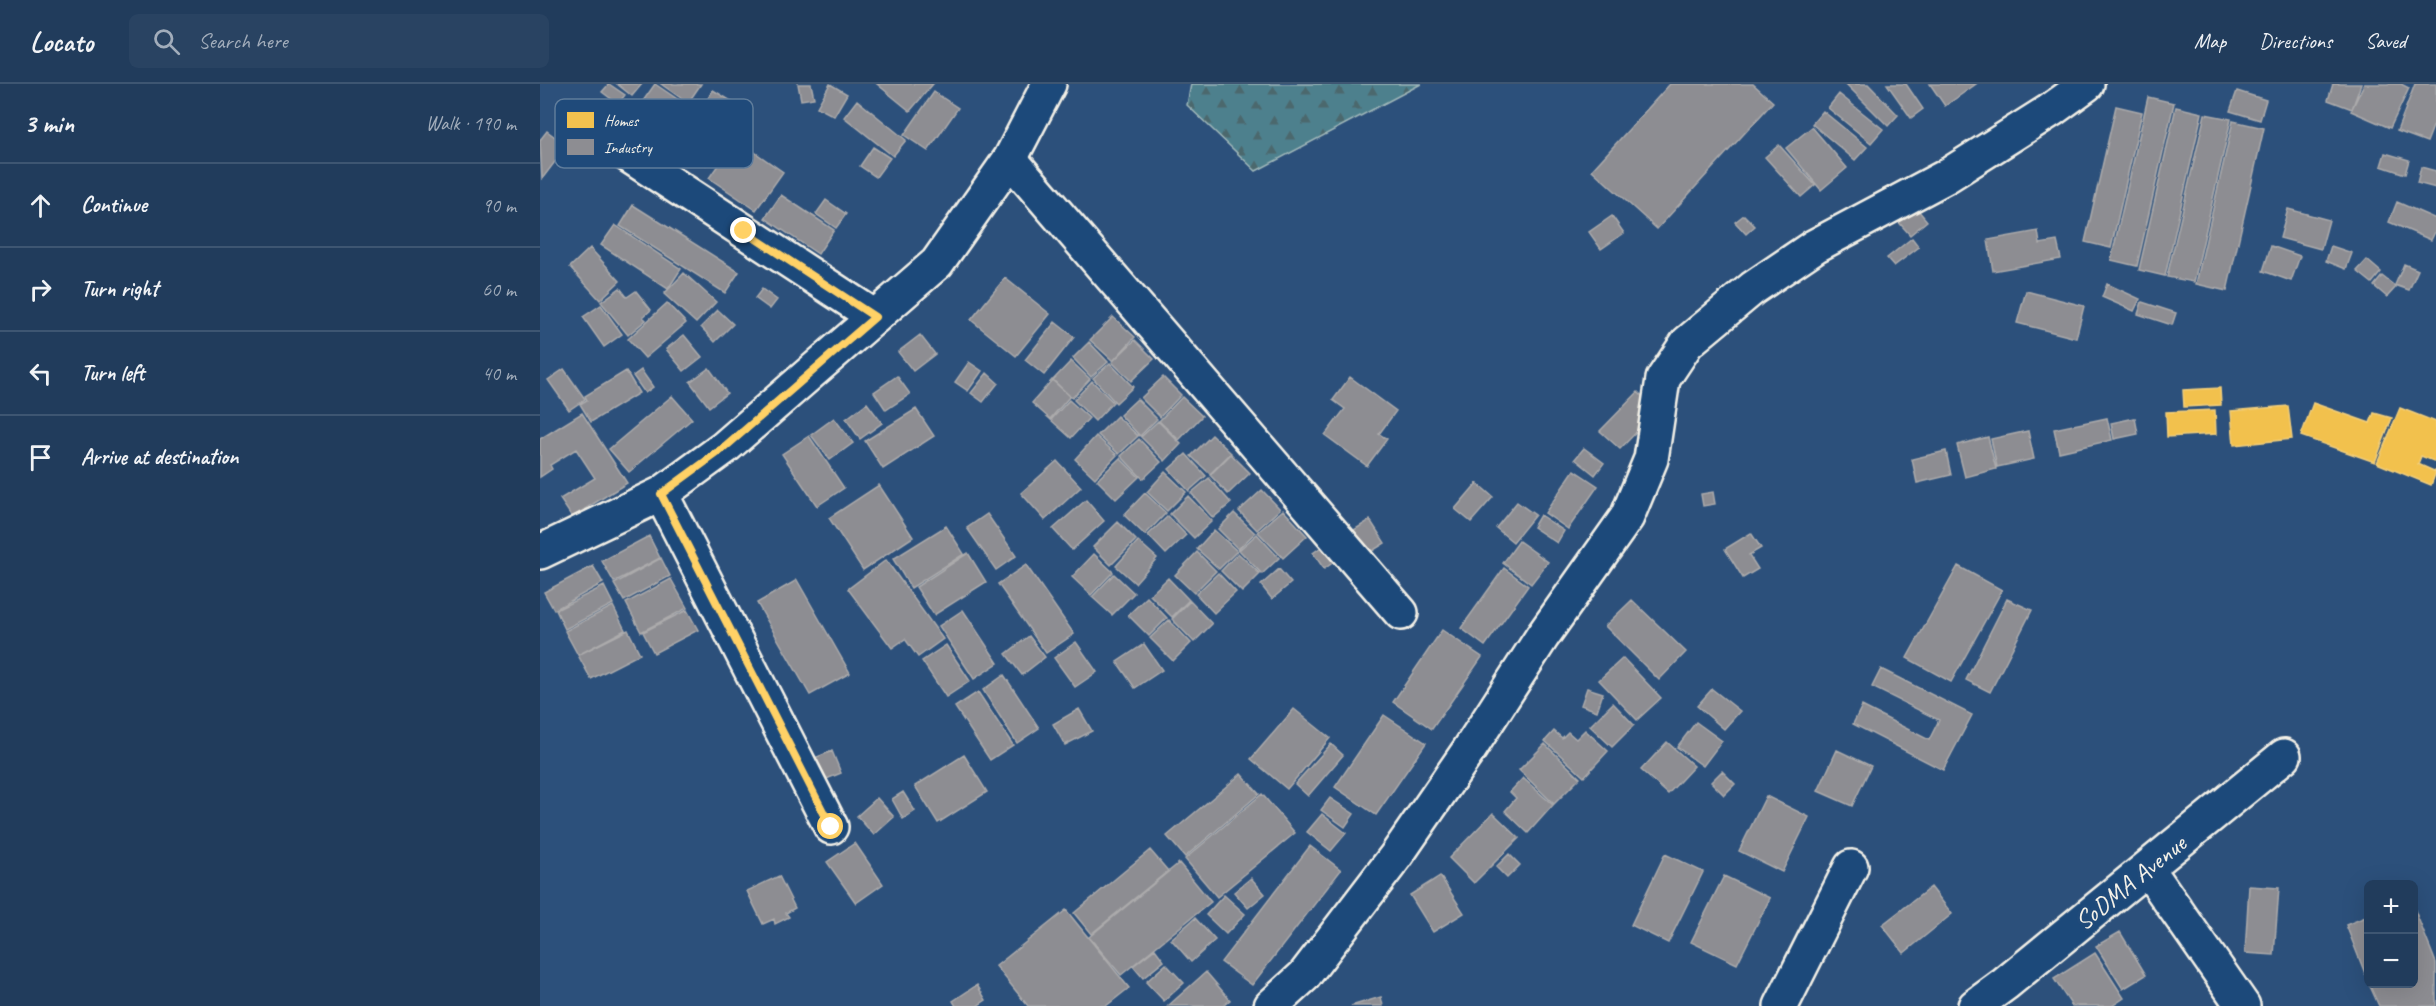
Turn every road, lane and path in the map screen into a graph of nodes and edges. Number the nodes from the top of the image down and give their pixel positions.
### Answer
1 (1049, 84) edge
2 (2087, 84) edge
3 (1010, 159) junction
4 (648, 168) edge
5 (875, 317) junction
6 (661, 494) junction
7 (540, 552) edge
8 (1401, 613) dead end
9 (2284, 756) dead end
10 (831, 827) dead end
11 (1851, 867) dead end
12 (2147, 868) junction
13 (2011, 995) edge
14 (1271, 1006) edge
15 (1781, 1006) edge
16 (1975, 1006) edge
17 (2243, 1006) edge

1 - 3 street
2 - 14 street
3 - 5 street
3 - 8 street
4 - 5 street
5 - 6 street
6 - 7 street
6 - 10 street
9 - 12 street, SoDMA Avenue
11 - 15 street
12 - 13 street, SoDMA Avenue
12 - 17 street
13 - 16 street, SoDMA Avenue

